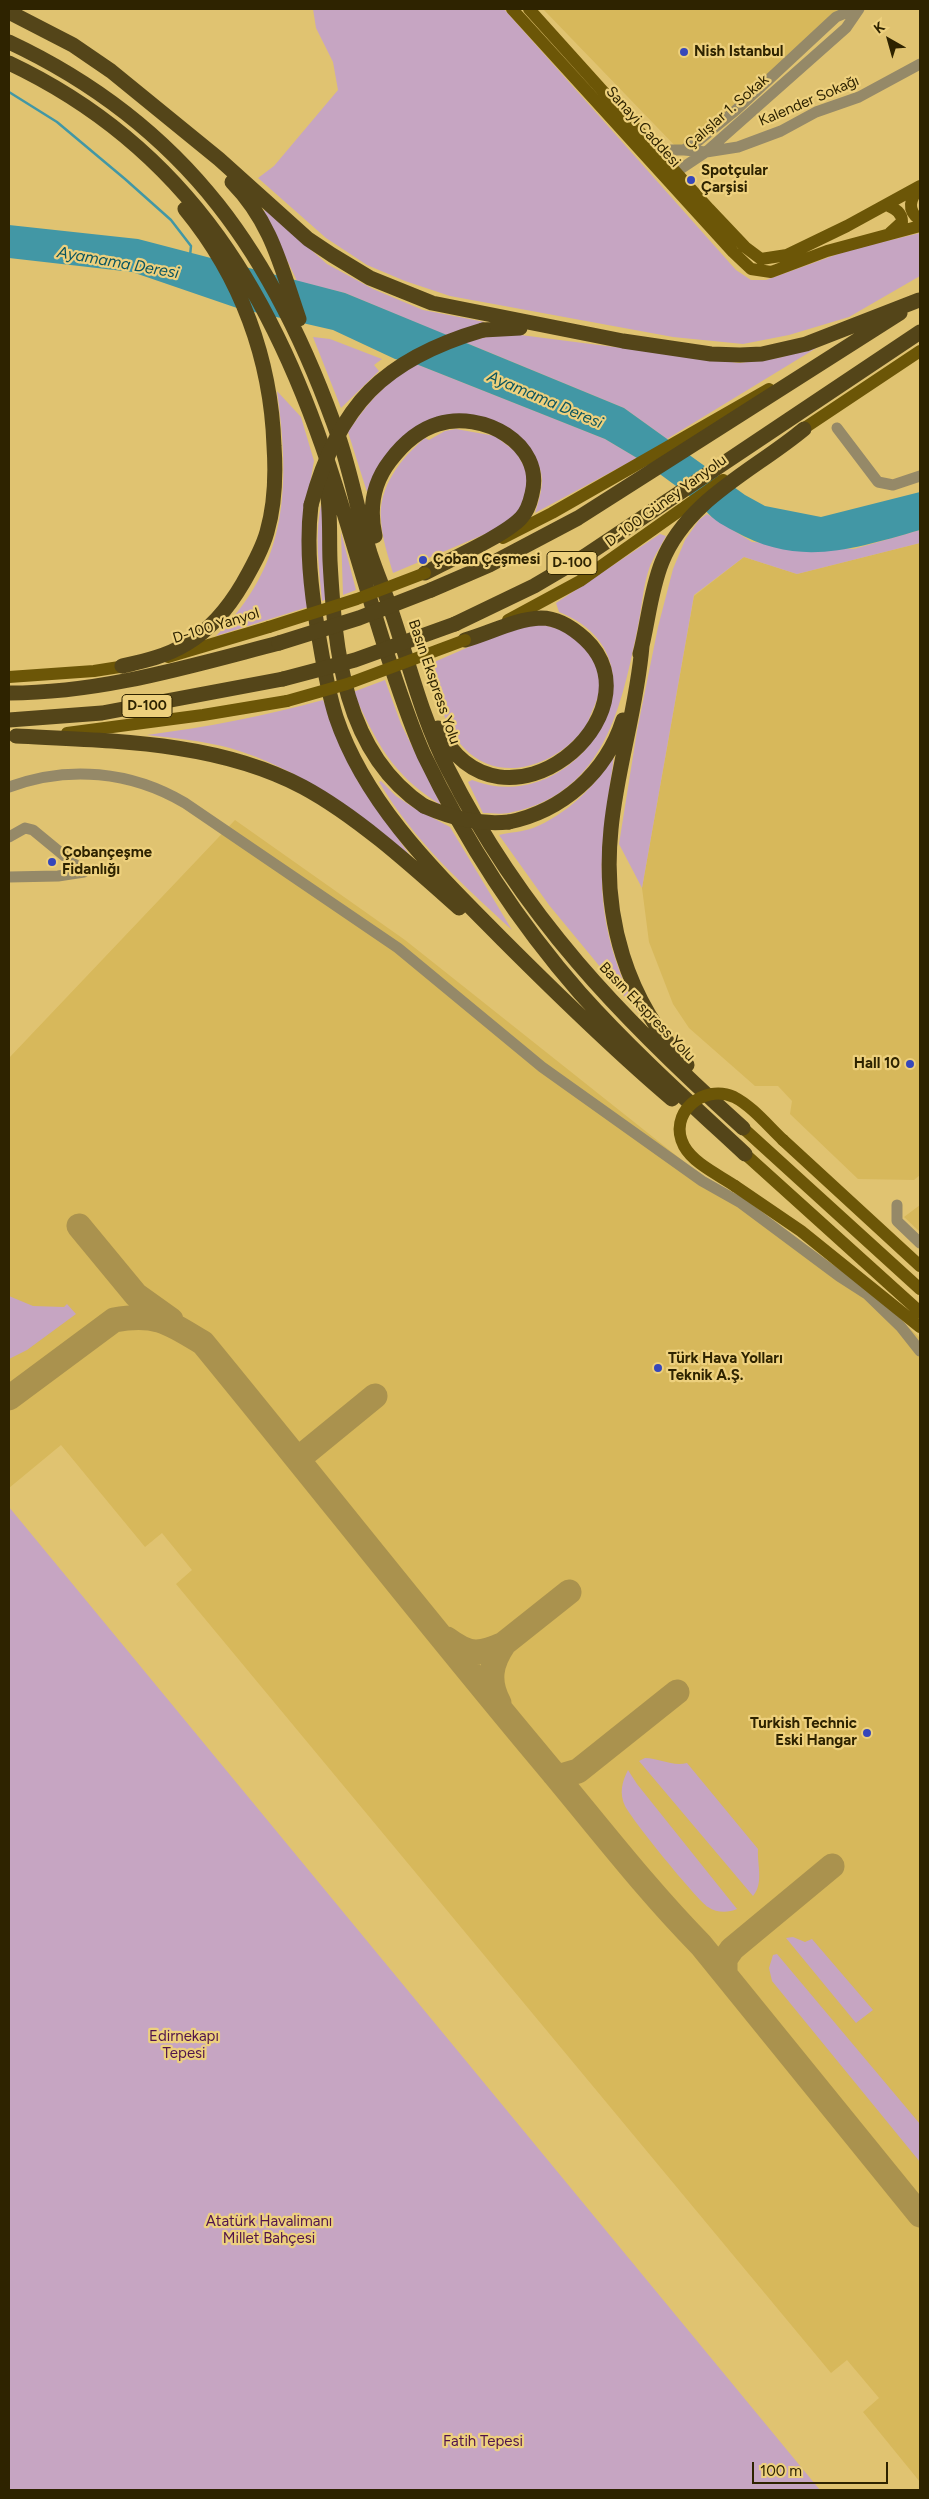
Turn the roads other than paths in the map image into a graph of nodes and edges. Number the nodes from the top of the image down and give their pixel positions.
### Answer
1 (24, 9) edge
2 (512, 9) edge
3 (529, 9) edge
4 (857, 9) edge
5 (9, 12) edge
6 (9, 42) edge
7 (73, 45) junction
8 (9, 62) edge
9 (920, 64) edge
10 (194, 140) junction
11 (655, 150) junction
12 (684, 150) junction
13 (706, 152) junction
14 (154, 162) junction
15 (676, 172) junction
16 (920, 187) edge
17 (887, 205) junction
18 (920, 220) edge
19 (920, 226) edge
20 (890, 233) junction
21 (920, 300) edge
22 (298, 329) junction
23 (559, 330) junction
24 (920, 332) edge
25 (920, 351) edge
26 (836, 354) junction
27 (313, 424) junction
28 (837, 428) dead end
29 (804, 429) junction
30 (920, 476) edge
31 (425, 572) junction
32 (381, 580) junction
33 (465, 640) junction
34 (642, 646) junction
35 (122, 666) junction
36 (9, 677) edge
37 (414, 679) junction
38 (9, 692) edge
39 (9, 720) edge
40 (13, 736) edge
41 (9, 787) edge
42 (9, 837) edge
43 (9, 877) edge
44 (510, 947) junction
45 (743, 1128) junction
46 (745, 1154) junction
47 (897, 1205) dead end
48 (920, 1243) edge
49 (920, 1266) edge
50 (920, 1289) edge
51 (920, 1312) edge
52 (920, 1327) edge
53 (920, 1350) edge

1 - 7 highway
2 - 20 main road, Sanayi Caddesi
3 - 11 main road, Sanayi Caddesi
4 - 12 street
4 - 13 street, Çalışlar 1. Sokak
5 - 7 highway
6 - 22 highway
7 - 10 highway
8 - 14 highway
9 - 13 street, Kalender Sokağı
10 - 22 highway
10 - 23 highway
11 - 12 street
11 - 15 main road, Sanayi Caddesi
12 - 13 street
13 - 15 street, Çalışlar 1. Sokak
14 - 27 highway
14 - 35 highway
15 - 17 main road, Sanayi Caddesi
16 - 17 main road, Sanayi Caddesi
16 - 18 main road
17 - 20 main road
19 - 20 main road, Sanayi Caddesi
21 - 23 highway
21 - 26 highway, D-100
22 - 32 highway, Basın Ekspress Yolu
23 - 44 highway, bridge
24 - 39 highway, D-100, bridge
25 - 29 main road, D-100 Güney Yanyolu
26 - 31 main road, D-100 Yanyol
26 - 38 highway, D-100, bridge
27 - 34 highway, bridge
27 - 46 highway
28 - 30 street
29 - 33 main road, D-100 Güney Yanyolu
29 - 34 highway
31 - 32 highway
31 - 35 main road, D-100 Yanyol, bridge
32 - 37 highway, Basın Ekspress Yolu
33 - 37 highway
33 - 40 main road, D-100 Güney Yanyolu, bridge
34 - 45 highway
35 - 36 main road, D-100 Yanyol
37 - 45 highway, Basın Ekspress Yolu
40 - 44 highway
41 - 53 street
42 - 43 street
44 - 46 highway
45 - 50 main road, Basın Ekspress Yolu
46 - 51 main road
47 - 48 street
49 - 52 main road, bridge

